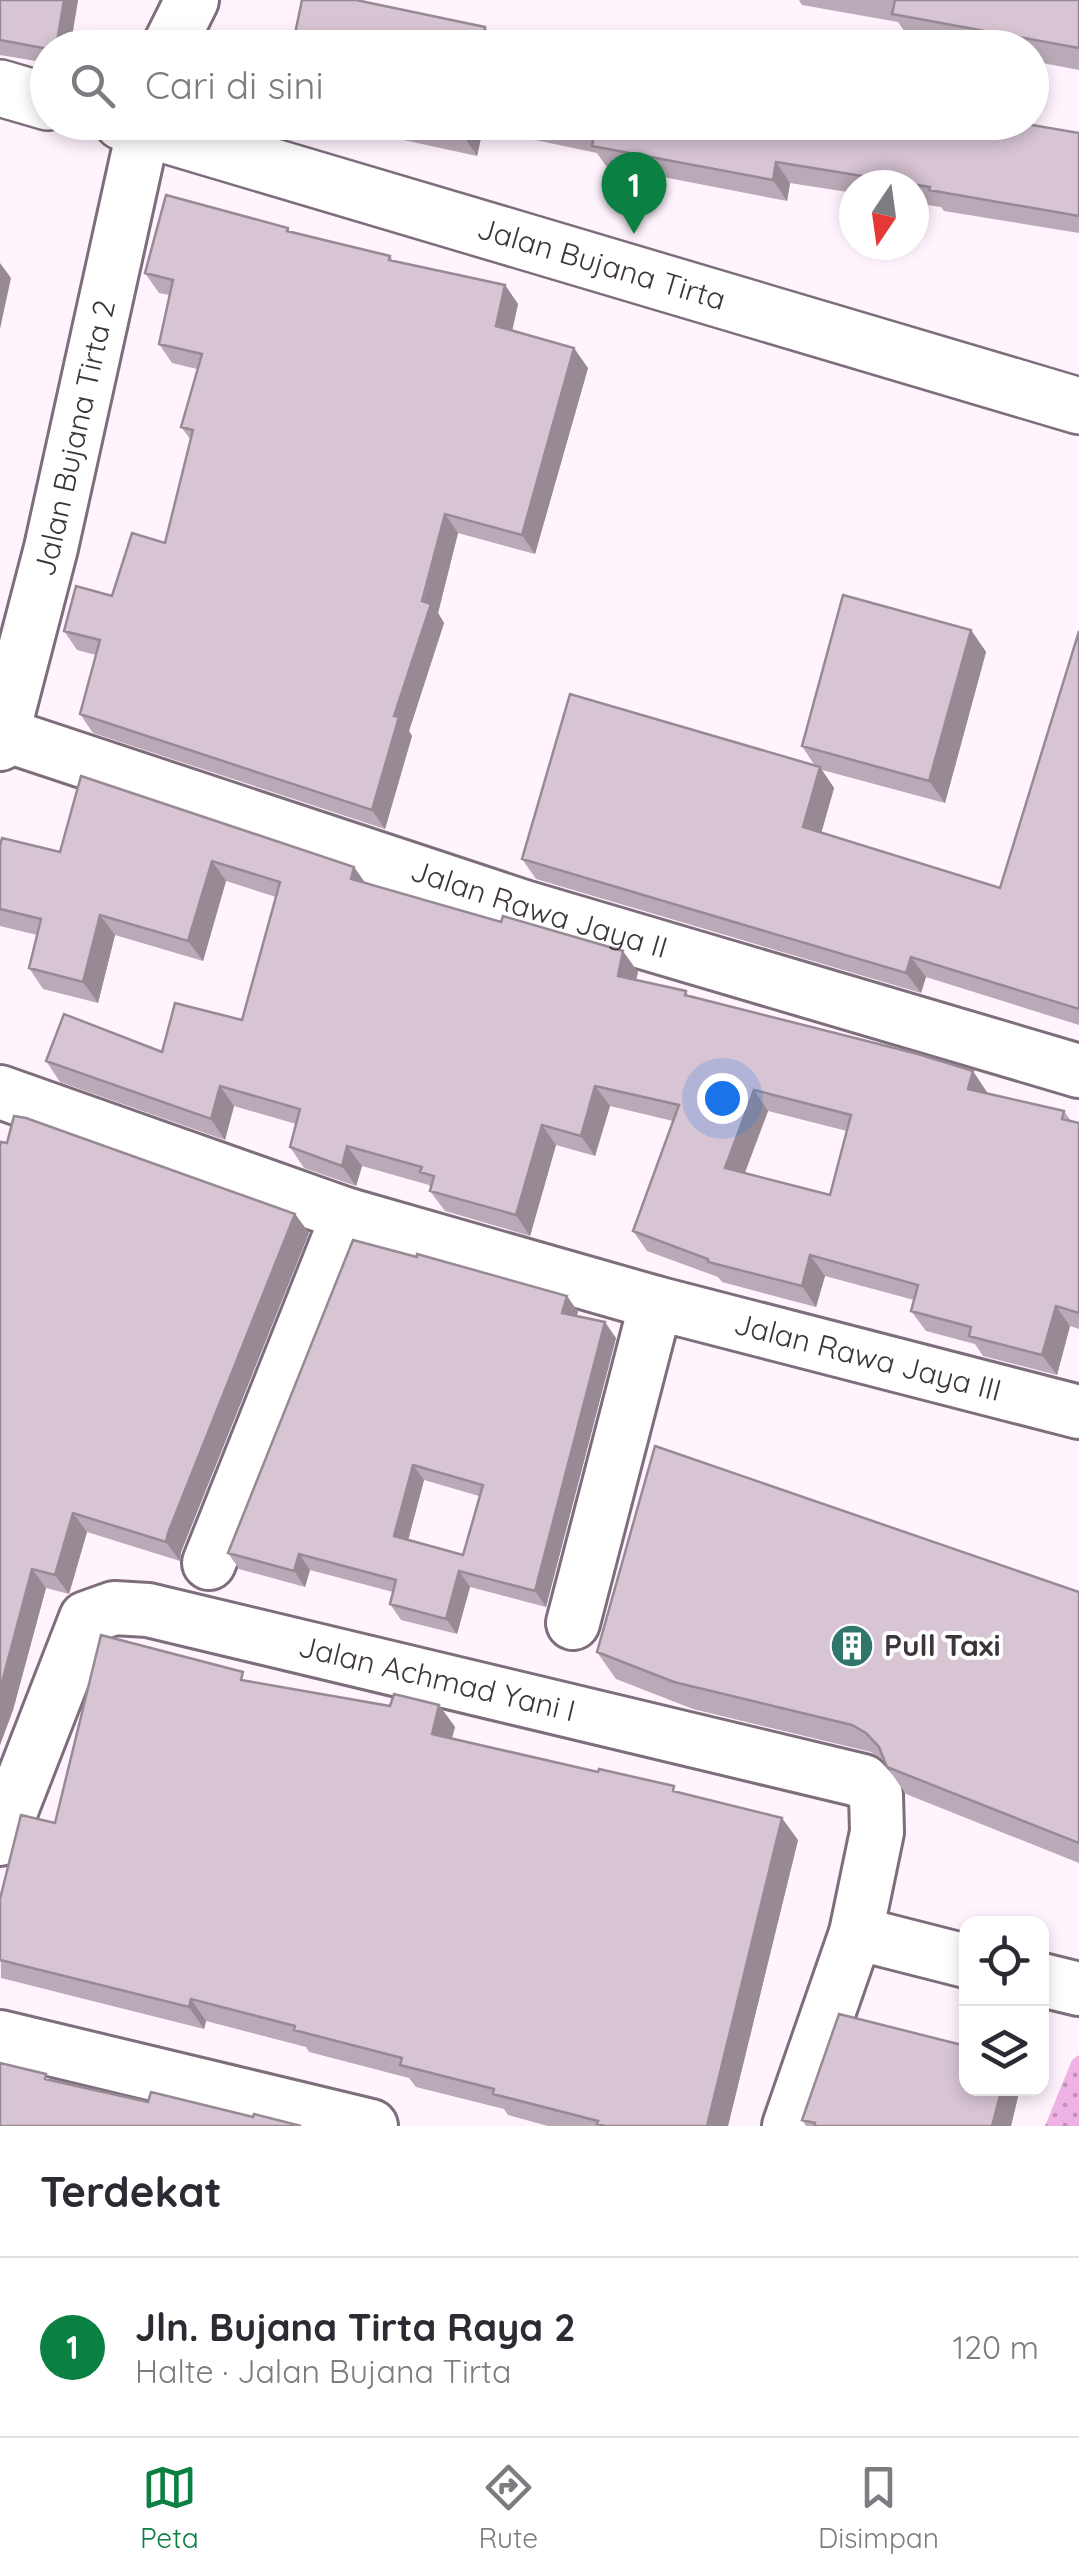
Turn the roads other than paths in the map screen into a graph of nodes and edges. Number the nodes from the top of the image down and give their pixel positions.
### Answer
1 (192, 0) edge
2 (177, 30) edge
3 (0, 88) edge
4 (30, 97) edge
5 (133, 140) edge
6 (186, 140) edge
7 (1079, 406) edge
8 (1, 739) edge
9 (1079, 1071) edge
10 (0, 1092) edge
11 (348, 1214) junction
12 (656, 1302) junction
13 (1079, 1412) edge
14 (209, 1563) dead end
15 (573, 1624) dead end
16 (0, 1839) edge
17 (856, 1933) junction
18 (959, 1959) edge
19 (1049, 1982) edge
20 (1079, 1989) edge
21 (0, 2037) edge
22 (372, 2126) edge
23 (789, 2126) edge

1 - 2 street
3 - 4 street
5 - 8 street, Jalan Bujana Tirta 2
6 - 7 street, Jalan Bujana Tirta
8 - 9 street, Jalan Rawa Jaya II
10 - 11 street, Jalan Rawa Jaya III
11 - 12 street, Jalan Rawa Jaya III
11 - 14 street
12 - 13 street, Jalan Rawa Jaya III
12 - 15 street
16 - 17 street, Jalan Achmad Yani I
17 - 18 street
17 - 23 street, Jalan Achmad Yani I
19 - 20 street
21 - 22 street

